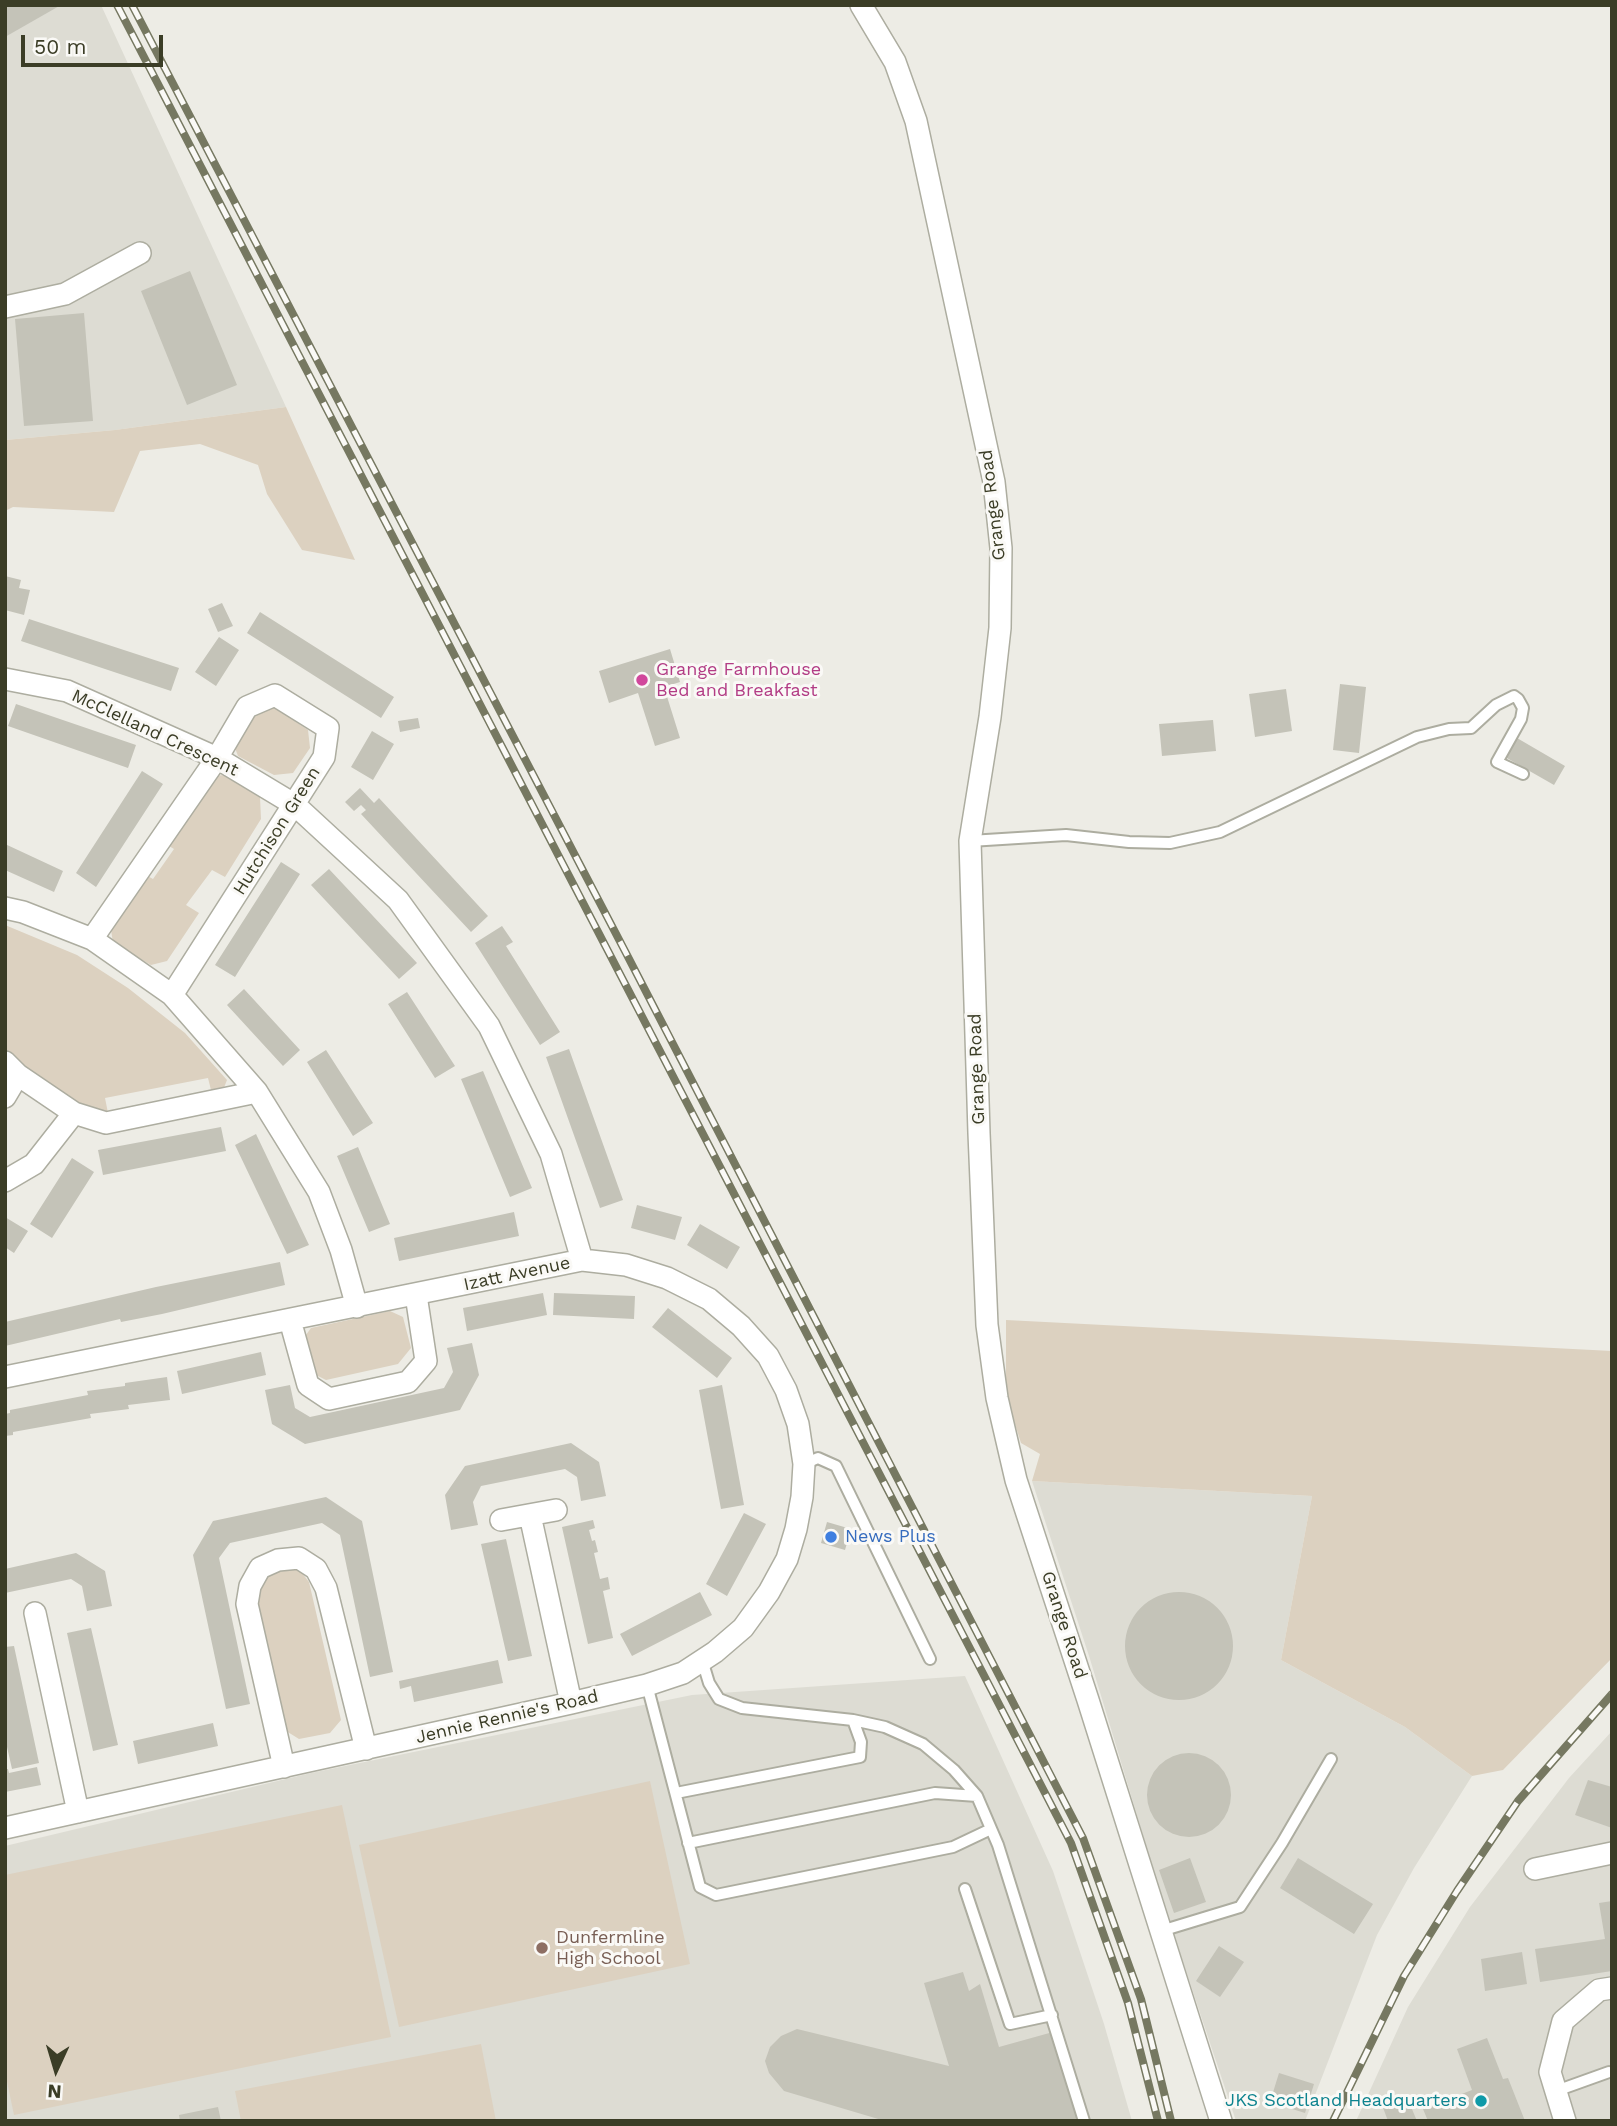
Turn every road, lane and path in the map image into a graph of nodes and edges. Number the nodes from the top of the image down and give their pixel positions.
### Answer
1 (861, 5) edge
2 (140, 253) dead end
3 (5, 307) edge
4 (5, 679) edge
5 (217, 758) junction
6 (1523, 774) dead end
7 (295, 805) junction
8 (970, 841) junction
9 (5, 908) edge
10 (92, 939) junction
11 (173, 995) junction
12 (12, 1068) edge
13 (257, 1092) junction
14 (5, 1097) edge
15 (74, 1113) junction
16 (5, 1181) edge
17 (582, 1260) junction
18 (415, 1295) junction
19 (357, 1307) junction
20 (290, 1321) junction
21 (5, 1377) edge
22 (804, 1464) junction
23 (556, 1510) dead end
24 (530, 1515) junction
25 (501, 1520) dead end
26 (35, 1613) dead end
27 (929, 1659) dead end
28 (702, 1660) junction
29 (647, 1685) junction
30 (571, 1703) junction
31 (853, 1720) junction
32 (366, 1749) junction
33 (1331, 1759) dead end
34 (284, 1767) junction
35 (676, 1793) junction
36 (977, 1796) junction
37 (78, 1812) junction
38 (5, 1828) edge
39 (991, 1829) junction
40 (688, 1843) junction
41 (1612, 1853) edge
42 (1535, 1869) dead end
43 (965, 1889) dead end
44 (1161, 1931) junction
45 (1612, 1988) edge
46 (1052, 2015) junction
47 (1609, 2072) dead end
48 (1556, 2091) junction
49 (1084, 2121) edge
50 (1221, 2121) edge
51 (1565, 2121) edge

1 - 8 street, Grange Road
2 - 3 street
4 - 5 street, McClelland Crescent
5 - 7 street, McClelland Crescent
5 - 7 street, Hutchison Green
5 - 10 street, Hutchison Green
6 - 8 lane
7 - 11 street, Hutchison Green
7 - 17 street, McClelland Crescent
8 - 44 street, Grange Road
9 - 10 street
10 - 11 street
11 - 13 street
12 - 14 street
12 - 15 street
13 - 15 street
13 - 19 street
15 - 16 street
17 - 18 street, Izatt Avenue
17 - 22 street, Izatt Avenue
18 - 19 street, Izatt Avenue
18 - 20 street
19 - 20 street, Izatt Avenue
20 - 21 street, Izatt Avenue
22 - 27 lane
22 - 28 street, Izatt Avenue
23 - 24 street
24 - 25 street
24 - 30 street
26 - 37 street
28 - 29 street, Izatt Avenue
28 - 31 lane
29 - 30 street, Jennie Rennie's Road
29 - 35 lane
30 - 32 street, Jennie Rennie's Road
31 - 35 lane
31 - 36 lane
32 - 34 street, Jennie Rennie's Road
32 - 34 street
33 - 44 lane
34 - 37 street, Jennie Rennie's Road
35 - 40 lane
36 - 39 lane
36 - 40 lane
37 - 38 street, Jennie Rennie's Road
39 - 40 lane
39 - 46 lane
41 - 42 street
43 - 46 lane
44 - 50 street, Grange Road
45 - 48 street
46 - 49 lane
47 - 48 lane
48 - 51 street

